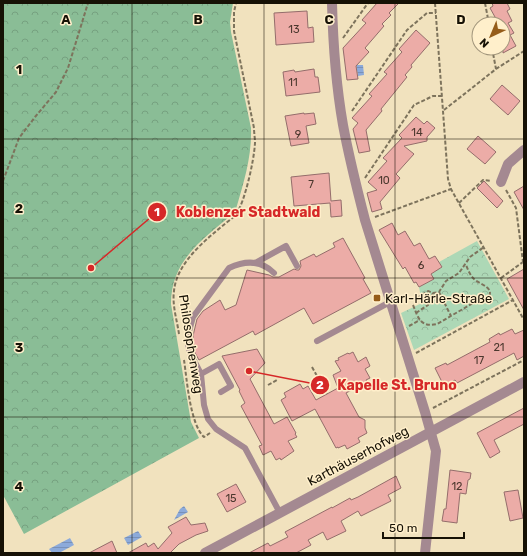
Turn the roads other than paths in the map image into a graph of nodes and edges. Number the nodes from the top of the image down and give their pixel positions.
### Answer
1 (332, 3) edge
2 (524, 150) edge
3 (502, 182) road end
4 (255, 263) junction
5 (296, 266) dead end
6 (274, 273) dead end
7 (390, 302) junction
8 (317, 341) dead end
9 (201, 374) junction
10 (524, 382) edge
11 (221, 392) dead end
12 (431, 432) junction
13 (280, 513) junction
14 (205, 553) edge
15 (425, 553) edge

1 - 7 street
2 - 3 street
4 - 5 lane
4 - 6 lane
4 - 9 lane
7 - 8 lane
7 - 12 street
9 - 11 lane
9 - 13 lane
10 - 12 street, Karthäuserhofweg
12 - 13 street, Karthäuserhofweg
12 - 15 street
13 - 14 street, Karthäuserhofweg

